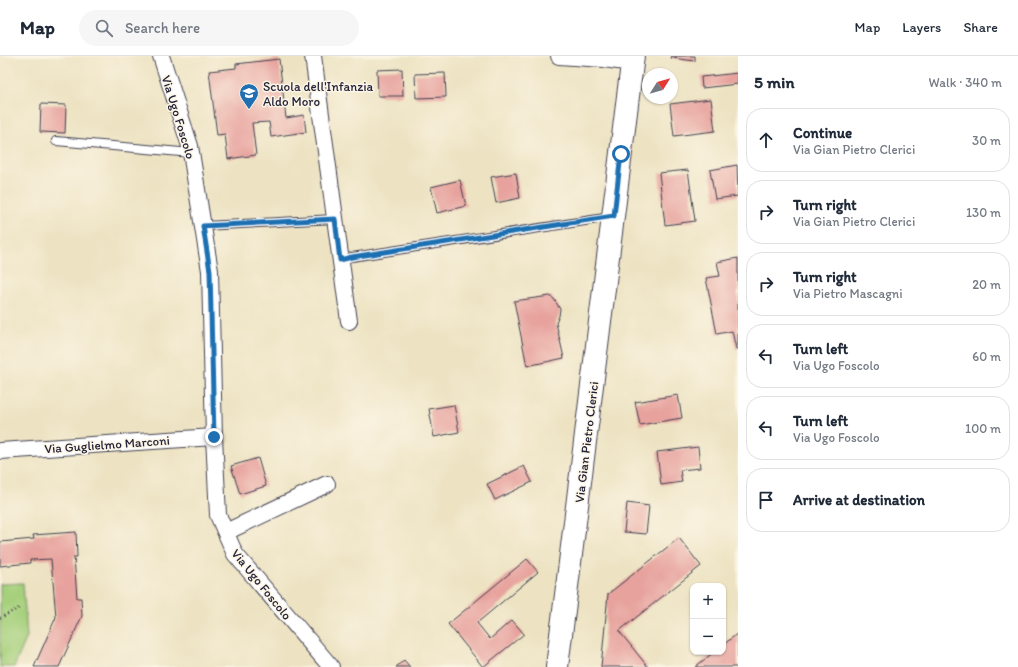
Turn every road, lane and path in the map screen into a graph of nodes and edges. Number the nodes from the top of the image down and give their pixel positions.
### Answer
1 (161, 56) edge
2 (313, 56) edge
3 (559, 56) edge
4 (633, 59) edge
5 (56, 141) dead end
6 (192, 153) junction
7 (614, 216) junction
8 (335, 219) junction
9 (203, 226) junction
10 (340, 260) junction
11 (349, 321) dead end
12 (214, 437) junction
13 (0, 451) edge
14 (327, 484) dead end
15 (226, 532) junction
16 (19, 608) dead end
17 (0, 618) edge
18 (331, 667) edge
19 (557, 667) edge

1 - 6 street, Via Ugo Foscolo
2 - 8 street
3 - 4 street
4 - 7 main road, Via Gian Pietro Clerici
5 - 6 lane
6 - 9 street, Via Ugo Foscolo
7 - 10 lane
7 - 19 main road, Via Gian Pietro Clerici
8 - 9 lane
8 - 10 street
9 - 12 street, Via Ugo Foscolo
10 - 11 street
12 - 13 street, Via Guglielmo Marconi
12 - 15 street, Via Ugo Foscolo
14 - 15 street
15 - 18 street, Via Ugo Foscolo
16 - 17 path

